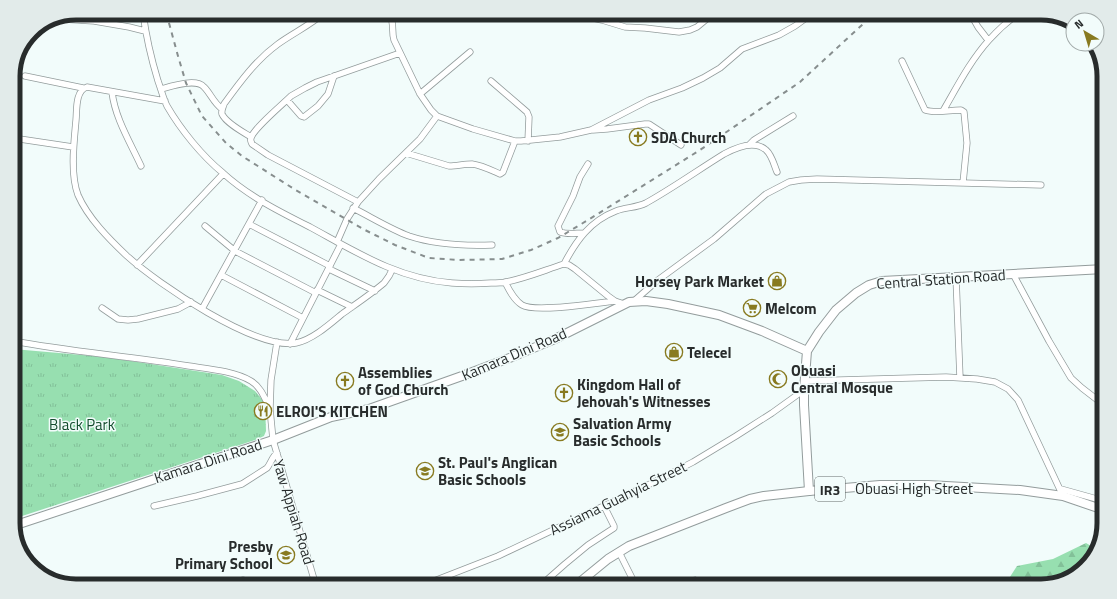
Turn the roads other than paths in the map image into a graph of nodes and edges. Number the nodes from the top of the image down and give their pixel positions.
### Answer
1 (78, 20) edge
2 (144, 20) edge
3 (315, 20) edge
4 (392, 20) edge
5 (602, 20) edge
6 (706, 20) edge
7 (803, 20) edge
8 (974, 20) edge
9 (1010, 20) edge
10 (145, 30) junction
11 (988, 40) junction
12 (470, 52) dead end
13 (400, 53) junction
14 (902, 62) dead end
15 (25, 76) dead end
16 (334, 76) junction
17 (491, 81) dead end
18 (84, 88) junction
19 (161, 89) junction
20 (112, 92) junction
21 (420, 94) junction
22 (287, 100) junction
23 (165, 101) junction
24 (222, 109) junction
25 (943, 111) junction
26 (437, 116) junction
27 (793, 116) dead end
28 (591, 130) junction
29 (251, 137) junction
30 (20, 139) edge
31 (515, 141) junction
32 (528, 141) junction
33 (681, 145) dead end
34 (749, 145) junction
35 (73, 147) junction
36 (406, 153) junction
37 (588, 164) dead end
38 (141, 166) dead end
39 (777, 172) dead end
40 (223, 174) junction
41 (963, 183) junction
42 (1041, 185) dead end
43 (262, 200) junction
44 (358, 202) junction
45 (353, 208) junction
46 (249, 224) junction
47 (205, 226) dead end
48 (584, 233) junction
49 (339, 243) junction
50 (492, 245) dead end
51 (235, 251) junction
52 (564, 264) junction
53 (137, 265) junction
54 (329, 267) junction
55 (1097, 269) edge
56 (392, 270) junction
57 (1012, 274) junction
58 (221, 275) junction
59 (956, 277) junction
60 (505, 282) junction
61 (375, 291) junction
62 (317, 292) junction
63 (615, 301) junction
64 (634, 301) junction
65 (191, 302) junction
66 (624, 304) junction
67 (352, 307) junction
68 (102, 308) dead end
69 (202, 309) junction
70 (303, 318) junction
71 (20, 342) edge
72 (276, 342) junction
73 (290, 344) junction
74 (807, 350) junction
75 (960, 378) junction
76 (805, 381) junction
77 (804, 390) junction
78 (1097, 400) edge
79 (270, 409) junction
80 (273, 440) junction
81 (277, 452) junction
82 (809, 491) junction
83 (1062, 493) junction
84 (1097, 500) edge
85 (154, 506) dead end
86 (604, 506) junction
87 (1097, 507) edge
88 (20, 524) edge
89 (619, 552) junction
90 (314, 579) edge
91 (439, 579) edge
92 (548, 579) edge
93 (583, 579) edge
94 (632, 579) edge

1 - 10 street
2 - 10 street
3 - 24 street
4 - 13 street
5 - 6 street
7 - 28 street
8 - 11 street
9 - 11 street
10 - 19 street
11 - 25 street
12 - 21 street
13 - 16 street
13 - 21 street
14 - 25 street
15 - 18 street
16 - 22 street
16 - 22 street
17 - 32 street
18 - 20 street
18 - 35 street
19 - 23 street
19 - 24 street
20 - 23 street
20 - 38 street
21 - 26 street
22 - 29 street
23 - 40 street
24 - 29 street
25 - 41 street
26 - 31 street
26 - 36 street
27 - 34 street
28 - 32 street
28 - 33 street
29 - 44 street
30 - 35 street
31 - 32 street
31 - 36 street
34 - 39 street
34 - 48 street
35 - 53 street
36 - 44 street
37 - 48 street
40 - 43 street
40 - 53 street
41 - 42 street
41 - 64 street
43 - 46 street
43 - 49 street
44 - 45 street
45 - 49 street
45 - 50 street
46 - 51 street
46 - 54 street
47 - 51 street
48 - 52 street
49 - 54 street
49 - 56 street
51 - 58 street
51 - 62 street
52 - 60 street
52 - 63 street
53 - 65 street
54 - 61 street
54 - 62 street
55 - 57 street, Central Station Road
56 - 60 street
56 - 61 street
57 - 59 street, Central Station Road
57 - 78 street
58 - 69 street
58 - 70 street
59 - 74 street, Central Station Road
59 - 75 street
60 - 63 street
61 - 67 street
62 - 67 street
62 - 70 street
63 - 66 street
64 - 66 street, Kamara Dini Road
64 - 74 street, Kamara Dini Road
65 - 68 street
65 - 69 street
66 - 80 street, Kamara Dini Road
67 - 73 street
69 - 72 street
70 - 73 street
71 - 79 street
72 - 73 street
72 - 79 street, Yaw Appiah Road
74 - 76 street
75 - 76 street
75 - 83 street
76 - 77 street
77 - 82 street
77 - 86 street, Assiama Guahyia Street
79 - 80 street, Yaw Appiah Road
80 - 81 street, Yaw Appiah Road
80 - 88 street, Kamara Dini Road
81 - 85 street
81 - 90 street, Yaw Appiah Road
82 - 83 street, Obuasi High Street / IR3
82 - 89 street, Obuasi High Street / IR3
83 - 84 street
83 - 87 street, Obuasi High Street / IR3
86 - 91 street, Assiama Guahyia Street
86 - 92 street
89 - 93 street, Obuasi High Street / IR3
89 - 94 street

